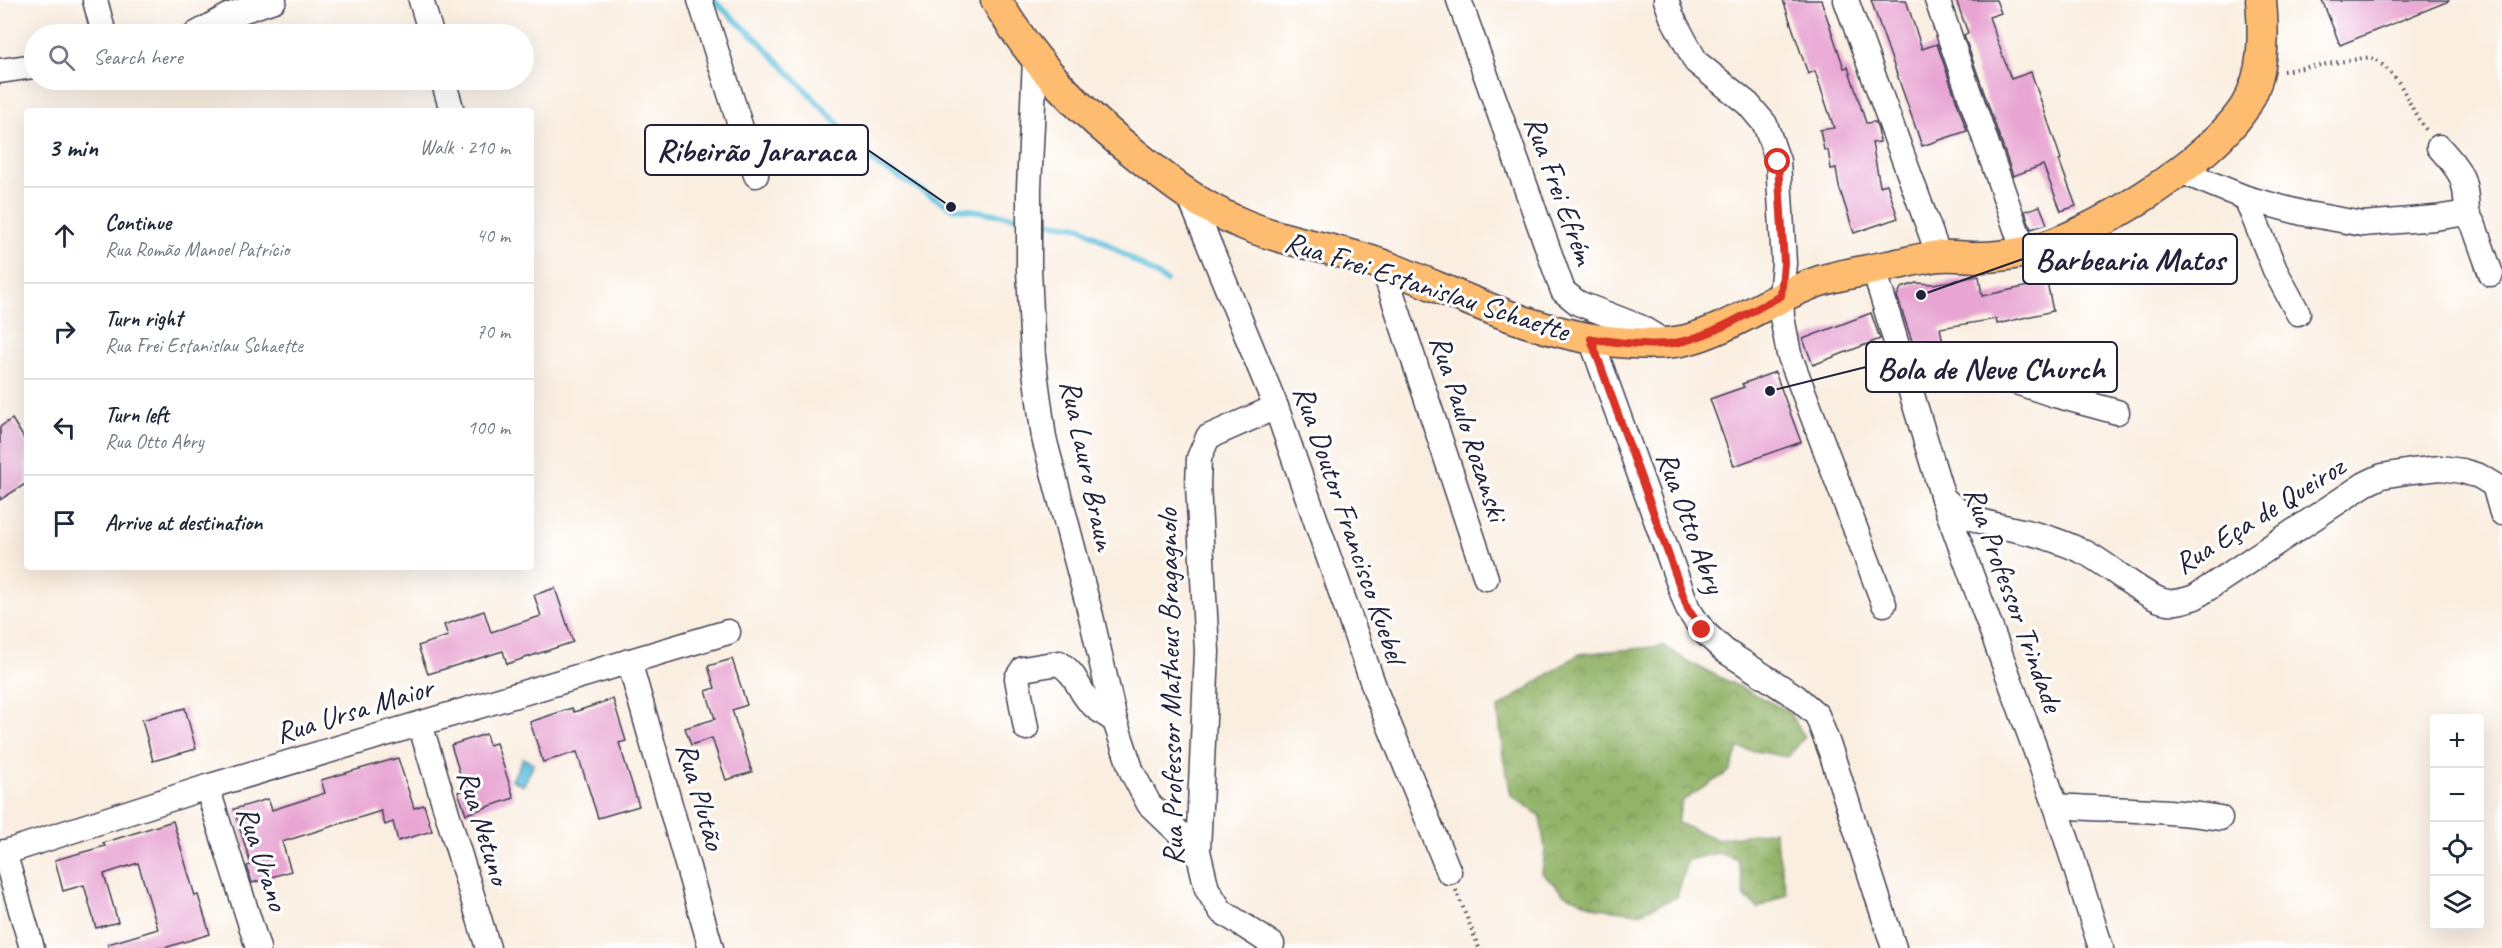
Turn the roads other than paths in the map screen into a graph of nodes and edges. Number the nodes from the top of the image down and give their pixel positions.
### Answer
1 (94, 0) edge
2 (274, 0) edge
3 (421, 0) edge
4 (996, 0) edge
5 (1459, 0) edge
6 (1666, 0) edge
7 (1846, 0) edge
8 (1937, 0) edge
9 (2261, 0) edge
10 (700, 3) edge
11 (228, 8) edge
12 (101, 24) edge
13 (208, 24) edge
14 (428, 24) edge
15 (1035, 60) junction
16 (24, 66) edge
17 (1, 67) edge
18 (446, 90) edge
19 (451, 108) edge
20 (2439, 147) road end
21 (2180, 171) junction
22 (756, 175) dead end
23 (1191, 198) junction
24 (2246, 198) junction
25 (2467, 213) junction
26 (2024, 252) junction
27 (1939, 256) junction
28 (1382, 264) junction
29 (1874, 269) junction
30 (2491, 274) dead end
31 (1781, 296) junction
32 (2298, 313) dead end
33 (1591, 339) junction
34 (1666, 343) junction
35 (1901, 353) junction
36 (1276, 407) junction
37 (2117, 412) dead end
38 (2498, 484) edge
39 (1943, 498) junction
40 (2502, 513) edge
41 (1486, 578) dead end
42 (1884, 604) dead end
43 (728, 632) dead end
44 (629, 661) junction
45 (1115, 721) junction
46 (420, 724) junction
47 (1026, 728) dead end
48 (207, 787) junction
49 (2056, 806) junction
50 (2220, 818) dead end
51 (1198, 851) junction
52 (2, 853) edge
53 (1449, 872) road end
54 (1272, 944) dead end
55 (32, 948) edge
56 (258, 948) edge
57 (488, 948) edge
58 (711, 948) edge
59 (1894, 948) edge
60 (2101, 948) edge

1 - 12 street
2 - 11 street
3 - 14 street
4 - 15 main road, Rua Frei Estanislau Schaette
5 - 34 street, Rua Frei Efrém
6 - 31 street
7 - 27 street
8 - 26 street
9 - 21 main road, Rua Frei Estanislau Schaette
10 - 22 street
11 - 13 street
15 - 23 main road, Rua Frei Estanislau Schaette
15 - 45 street, Rua Lauro Braun
16 - 17 street
18 - 19 street
20 - 25 street
21 - 24 street
21 - 26 main road, Rua Frei Estanislau Schaette
23 - 28 main road, Rua Frei Estanislau Schaette
23 - 36 street, Rua Doutor Francisco Kuebel
24 - 25 street
24 - 32 street
25 - 30 street
26 - 27 main road, Rua Frei Estanislau Schaette
27 - 29 main road, Rua Frei Estanislau Schaette
28 - 33 main road, Rua Frei Estanislau Schaette
28 - 41 street, Rua Paulo Rozanski
29 - 31 main road, Rua Frei Estanislau Schaette
29 - 35 street, Rua Professor Trindade
31 - 34 main road, Rua Frei Estanislau Schaette
31 - 42 street
33 - 34 main road, Rua Frei Estanislau Schaette
33 - 59 street, Rua Otto Abry
35 - 37 street
35 - 39 street, Rua Professor Trindade
36 - 51 street, Rua Professor Matheus Bragagnolo
36 - 53 street, Rua Doutor Francisco Kuebel
38 - 39 street, Rua Eça de Queiroz
38 - 40 street, Rua Eça de Queiroz
39 - 49 street, Rua Professor Trindade
43 - 44 street, Rua Ursa Maior
44 - 46 street, Rua Ursa Maior
44 - 58 street, Rua Plutão
45 - 47 street
45 - 51 street, Rua Lauro Braun
46 - 48 street, Rua Ursa Maior
46 - 57 street, Rua Netuno
48 - 52 street, Rua Ursa Maior
48 - 56 street, Rua Urano
49 - 50 street
49 - 60 street, Rua Professor Trindade
51 - 54 street, Rua Professor Matheus Bragagnolo
52 - 55 street

